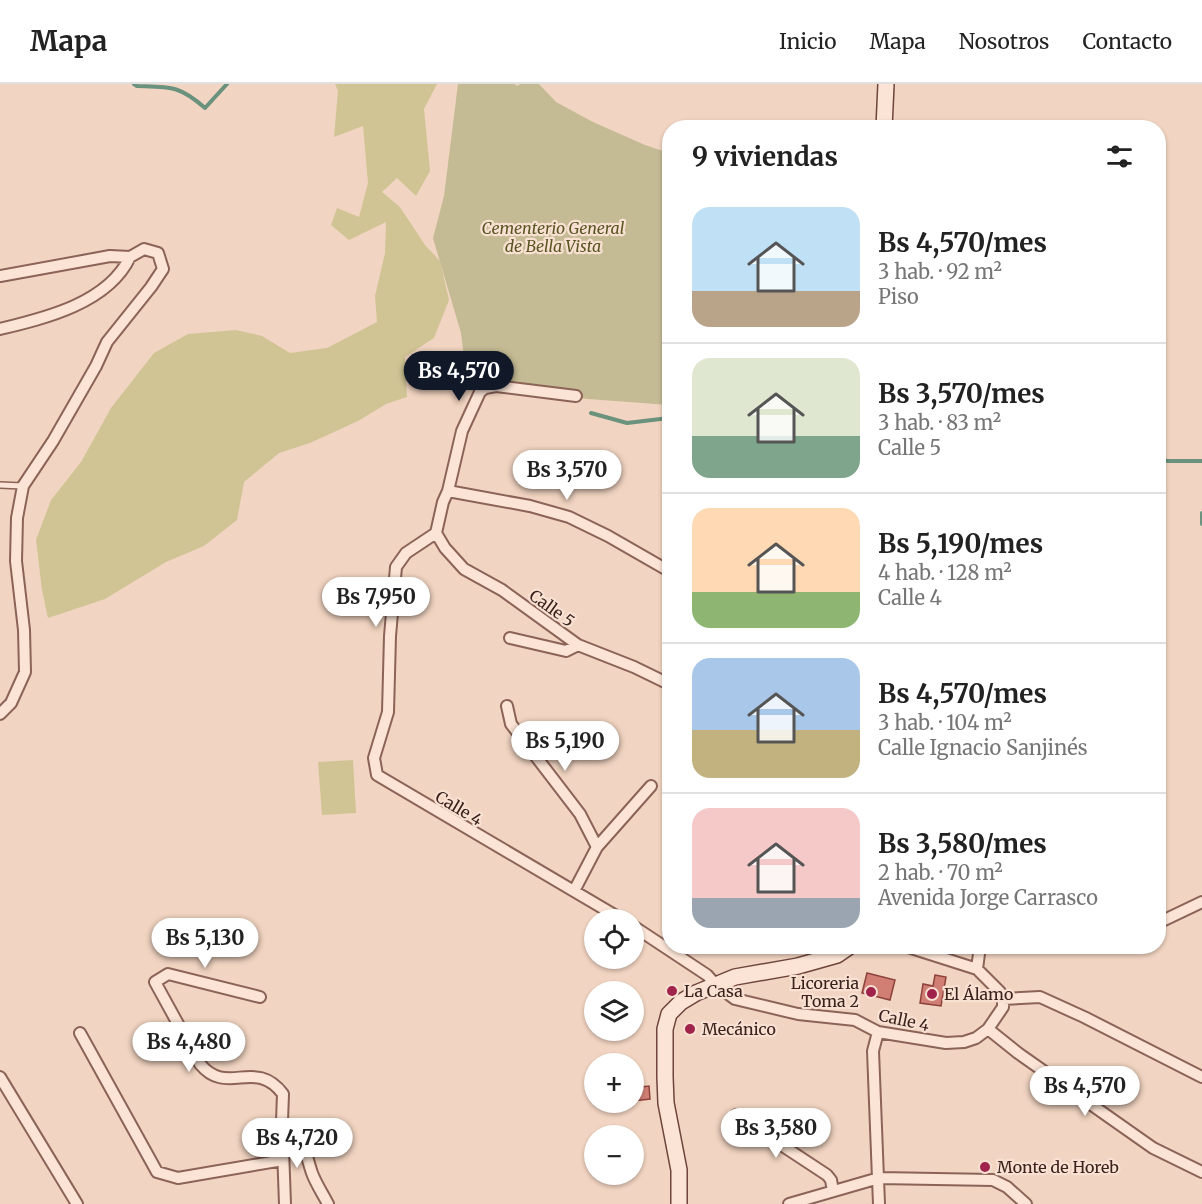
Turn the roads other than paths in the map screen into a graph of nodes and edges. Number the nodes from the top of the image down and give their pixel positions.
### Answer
1 (886, 84) edge
2 (884, 120) edge
3 (130, 257) junction
4 (0, 276) edge
5 (0, 328) edge
6 (576, 396) dead end
7 (0, 485) edge
8 (23, 486) junction
9 (448, 491) junction
10 (436, 533) junction
11 (662, 567) edge
12 (510, 638) dead end
13 (578, 645) junction
14 (662, 681) edge
15 (507, 706) dead end
16 (0, 714) edge
17 (651, 786) dead end
18 (597, 847) junction
19 (574, 891) junction
20 (1202, 902) edge
21 (604, 909) edge
22 (1166, 918) edge
23 (644, 933) edge
24 (662, 945) edge
25 (675, 954) edge
26 (840, 954) edge
27 (930, 954) edge
28 (979, 954) edge
29 (977, 969) junction
30 (716, 985) junction
31 (260, 997) dead end
32 (1003, 999) junction
33 (988, 1029) junction
34 (878, 1032) junction
35 (80, 1033) dead end
36 (0, 1077) edge
37 (1202, 1077) edge
38 (736, 1115) dead end
39 (282, 1120) junction
40 (283, 1160) junction
41 (1202, 1172) edge
42 (879, 1178) junction
43 (833, 1191) junction
44 (77, 1204) edge
45 (285, 1204) edge
46 (328, 1204) edge
47 (679, 1204) edge
48 (789, 1204) edge
49 (879, 1204) edge
50 (1026, 1204) edge

1 - 2 main road
3 - 4 street
3 - 5 street
3 - 8 street
6 - 9 street
7 - 8 lane
8 - 16 street
9 - 10 street
9 - 11 street
10 - 13 street, Calle 5
10 - 19 street, Calle 4
12 - 13 street
13 - 14 street, Calle 5
15 - 18 street
17 - 18 street
18 - 19 street
19 - 21 street, Calle 4
20 - 22 street
23 - 24 street, Calle 4
25 - 30 street, Calle 4
26 - 30 main road
27 - 29 street
28 - 29 street
29 - 32 street
30 - 34 street, Calle 4
30 - 47 main road
31 - 39 street
32 - 33 street
32 - 37 street
33 - 34 street, Calle 4
33 - 41 street
34 - 42 street
35 - 40 street
36 - 44 street
38 - 43 street
39 - 40 street
39 - 46 street
40 - 45 street
42 - 43 street
42 - 49 street
42 - 50 street
43 - 48 street

